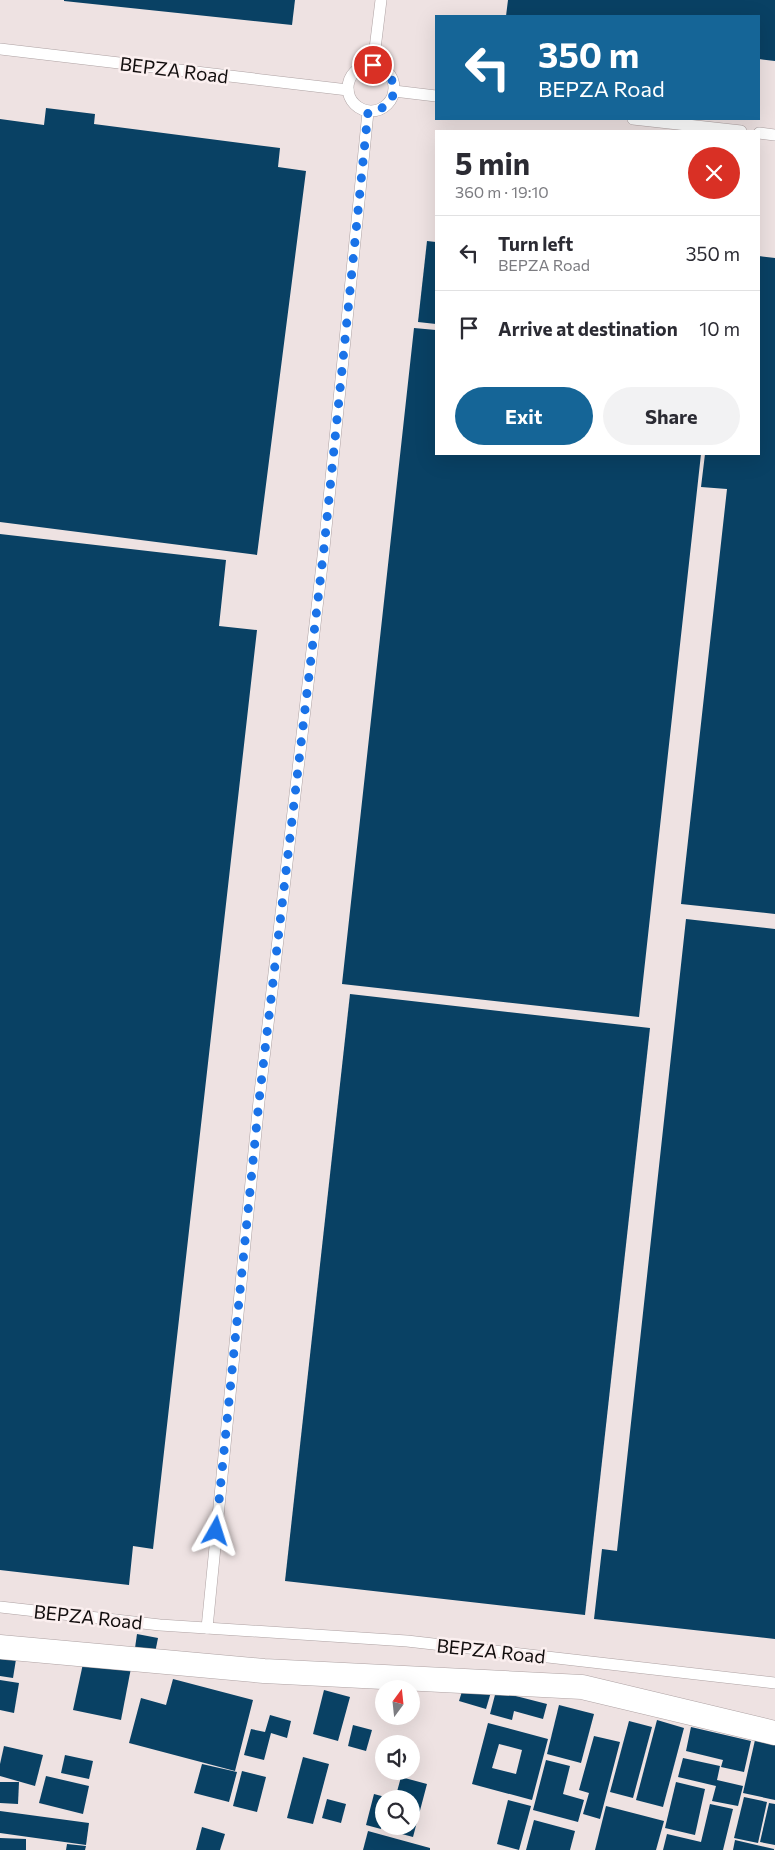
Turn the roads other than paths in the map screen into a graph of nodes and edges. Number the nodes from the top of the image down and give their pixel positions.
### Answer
1 (381, 0) edge
2 (0, 50) edge
3 (373, 65) junction
4 (348, 90) junction
5 (394, 91) junction
6 (435, 96) edge
7 (368, 112) junction
8 (642, 120) edge
9 (732, 130) edge
10 (760, 133) edge
11 (775, 135) edge
12 (0, 1607) edge
13 (207, 1628) junction
14 (0, 1647) edge
15 (775, 1683) edge
16 (775, 1733) edge

1 - 3 lane
2 - 4 lane, BEPZA Road
3 - 4 lane
3 - 5 lane
4 - 7 lane
5 - 6 lane
5 - 7 lane
7 - 13 lane
8 - 9 lane
10 - 11 lane
12 - 13 lane, BEPZA Road
13 - 15 lane, BEPZA Road
14 - 16 street

